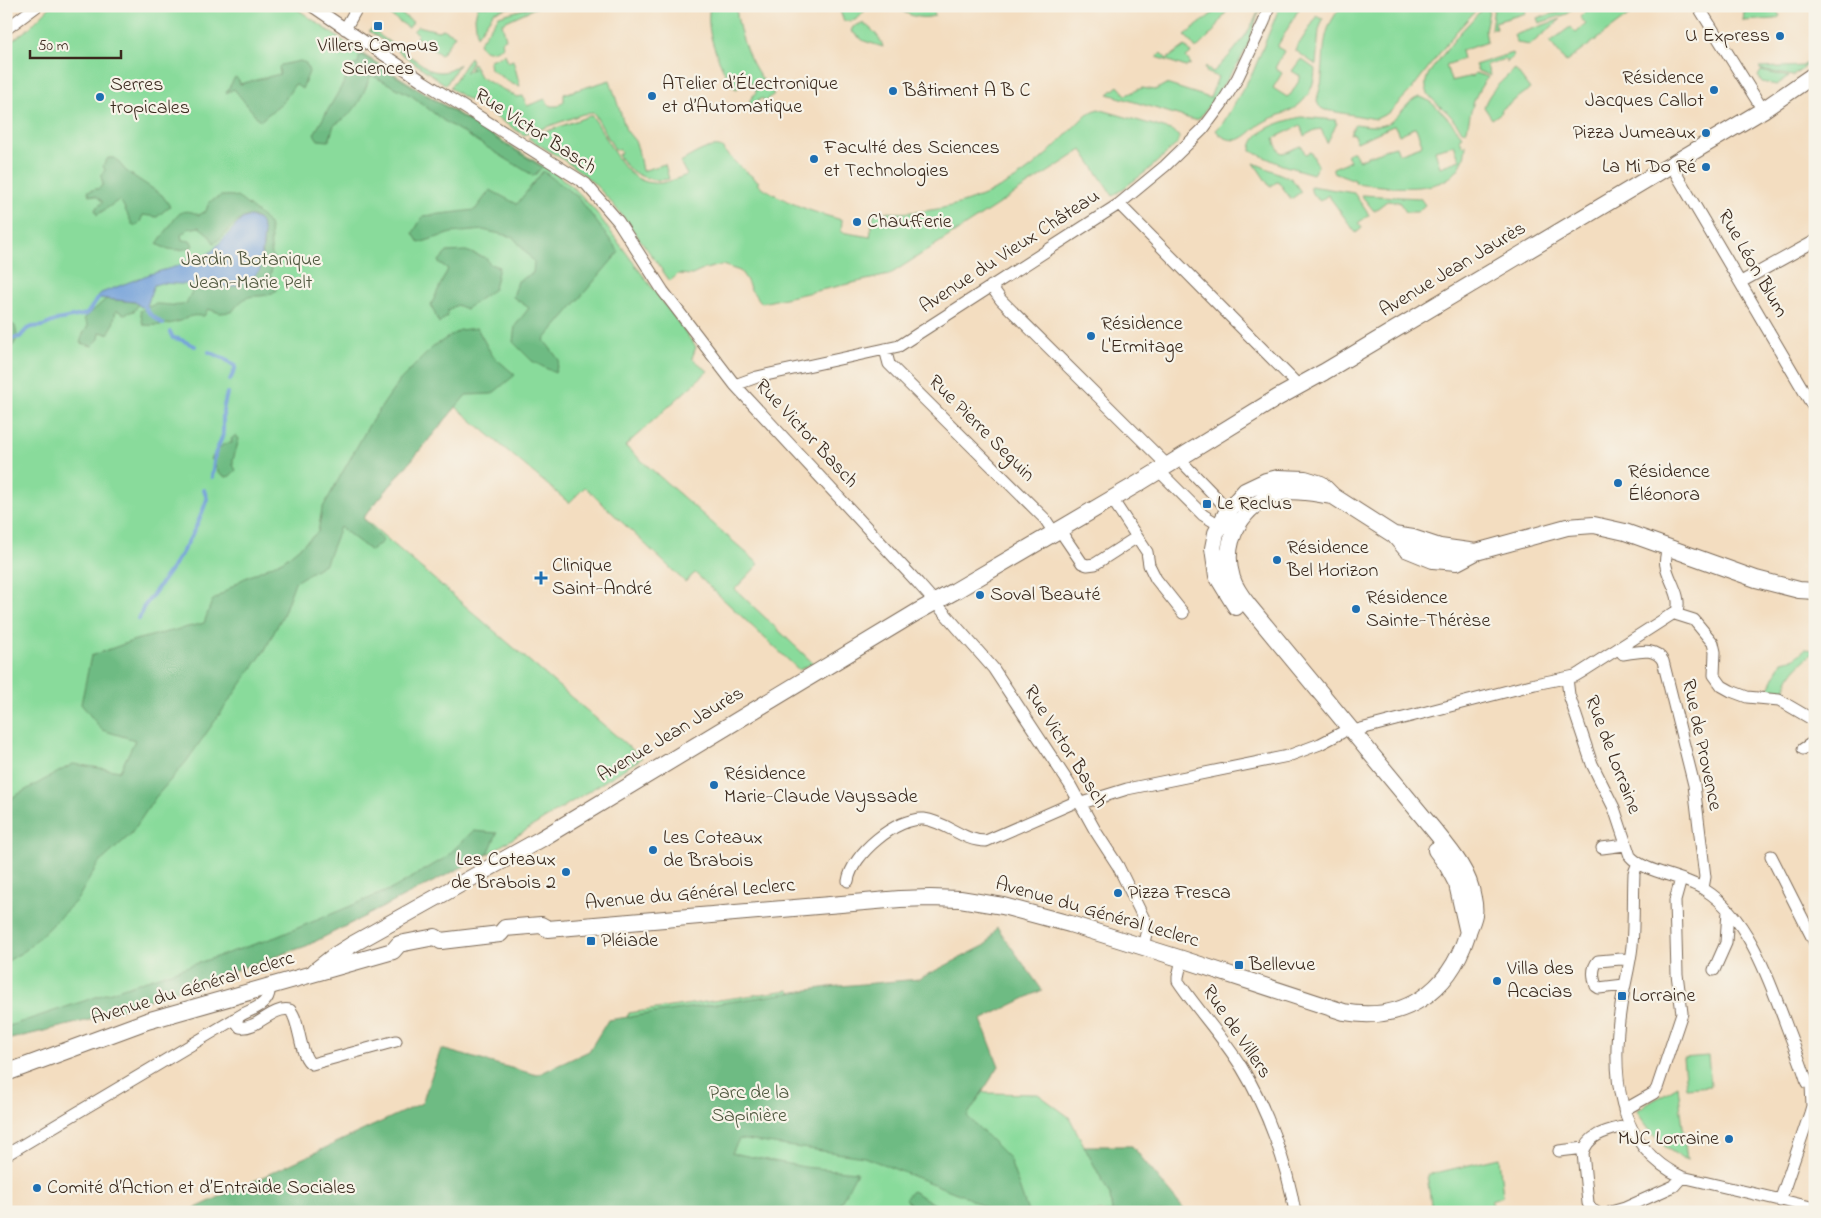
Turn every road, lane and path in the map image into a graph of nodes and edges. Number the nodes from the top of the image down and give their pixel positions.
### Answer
1 (37, 6) edge
2 (312, 6) edge
3 (358, 6) edge
4 (1269, 6) edge
5 (1698, 6) edge
6 (6, 29) edge
7 (345, 29) junction
8 (1815, 74) edge
9 (1763, 110) junction
10 (1671, 164) junction
11 (1119, 204) junction
12 (1815, 241) edge
13 (1741, 282) junction
14 (991, 286) junction
15 (885, 349) junction
16 (735, 385) junction
17 (1300, 386) junction
18 (1815, 410) edge
19 (1168, 464) junction
20 (1333, 496) junction
21 (1112, 498) junction
22 (1228, 510) junction
23 (1219, 525) junction
24 (1236, 528) junction
25 (1056, 531) junction
26 (1137, 537) junction
27 (1668, 546) junction
28 (1814, 591) edge
29 (934, 602) junction
30 (1182, 614) dead end
31 (1675, 614) junction
32 (1619, 648) junction
33 (1568, 678) junction
34 (1815, 721) edge
35 (1347, 732) junction
36 (1815, 742) edge
37 (1803, 749) dead end
38 (1079, 802) junction
39 (1625, 845) junction
40 (1602, 848) dead end
41 (1771, 856) dead end
42 (1638, 863) junction
43 (1681, 879) junction
44 (848, 881) dead end
45 (1703, 888) junction
46 (1728, 910) junction
47 (1815, 943) edge
48 (1143, 946) junction
49 (1182, 959) junction
50 (1629, 960) junction
51 (1714, 970) dead end
52 (308, 976) junction
53 (1624, 985) junction
54 (261, 989) junction
55 (239, 1016) junction
56 (396, 1042) dead end
57 (9, 1070) edge
58 (1813, 1086) edge
59 (1624, 1110) junction
60 (1630, 1126) junction
61 (1584, 1148) junction
62 (1560, 1151) dead end
63 (6, 1155) edge
64 (1682, 1177) junction
65 (1780, 1201) junction
66 (1815, 1208) edge
67 (1295, 1212) edge
68 (1596, 1212) edge
69 (1611, 1212) edge

1 - 6 street
2 - 7 street, Rue Victor Basch
3 - 7 street
4 - 11 street
5 - 9 street
7 - 16 street, Rue Victor Basch
8 - 9 main road, Avenue Jean Jaurès
9 - 10 main road, Avenue Jean Jaurès
10 - 13 street, Rue Léon Blum
10 - 17 main road, Avenue Jean Jaurès
11 - 14 street, Avenue du Vieux Château
11 - 17 street, Avenue du Vieux Château
12 - 13 street
13 - 18 street, Rue Léon Blum
14 - 15 street, Avenue du Vieux Château
14 - 19 street
15 - 16 street, Avenue du Vieux Château
15 - 25 street, Rue Pierre Seguin
16 - 29 street, Rue Victor Basch
17 - 19 main road, Avenue Jean Jaurès
19 - 21 main road, Avenue Jean Jaurès
19 - 22 street
19 - 23 street
20 - 22 main road, Avenue du Général Leclerc
20 - 24 main road, Avenue du Général Leclerc
20 - 27 main road, Avenue du Général Leclerc
21 - 25 main road, Avenue Jean Jaurès
21 - 26 street
22 - 23 main road, Avenue du Général Leclerc
22 - 24 street
23 - 24 street
23 - 35 main road, Avenue du Général Leclerc
24 - 35 main road, Avenue du Général Leclerc
25 - 26 street
25 - 29 main road, Avenue Jean Jaurès
26 - 30 street
27 - 28 main road, Avenue du Général Leclerc
27 - 31 street
29 - 38 street, Rue Victor Basch
29 - 52 main road, Avenue Jean Jaurès
31 - 32 street
31 - 34 street
32 - 33 street
32 - 45 street, Rue de Provence
33 - 35 street
33 - 39 street, Rue de Lorraine
35 - 38 street
35 - 49 main road, Avenue du Général Leclerc
36 - 37 street
38 - 44 street
38 - 48 street, Rue Victor Basch
39 - 40 street, Rue de Lorraine
39 - 42 street, Rue de Lorraine
41 - 47 street
42 - 43 street
42 - 50 street
43 - 45 street
43 - 59 street
45 - 46 street
46 - 51 street
46 - 58 street
48 - 49 main road, Avenue du Général Leclerc
48 - 52 main road, Avenue du Général Leclerc
49 - 67 street, Rue de Villers
50 - 53 street
50 - 53 street
52 - 54 main road, Avenue du Général Leclerc
53 - 59 street
54 - 55 street
54 - 55 street
54 - 57 main road, Avenue du Général Leclerc
55 - 56 street
55 - 63 street
58 - 65 street
59 - 60 street
60 - 61 street
60 - 64 street
61 - 62 street
61 - 68 street
64 - 65 street
64 - 69 street
65 - 66 street

